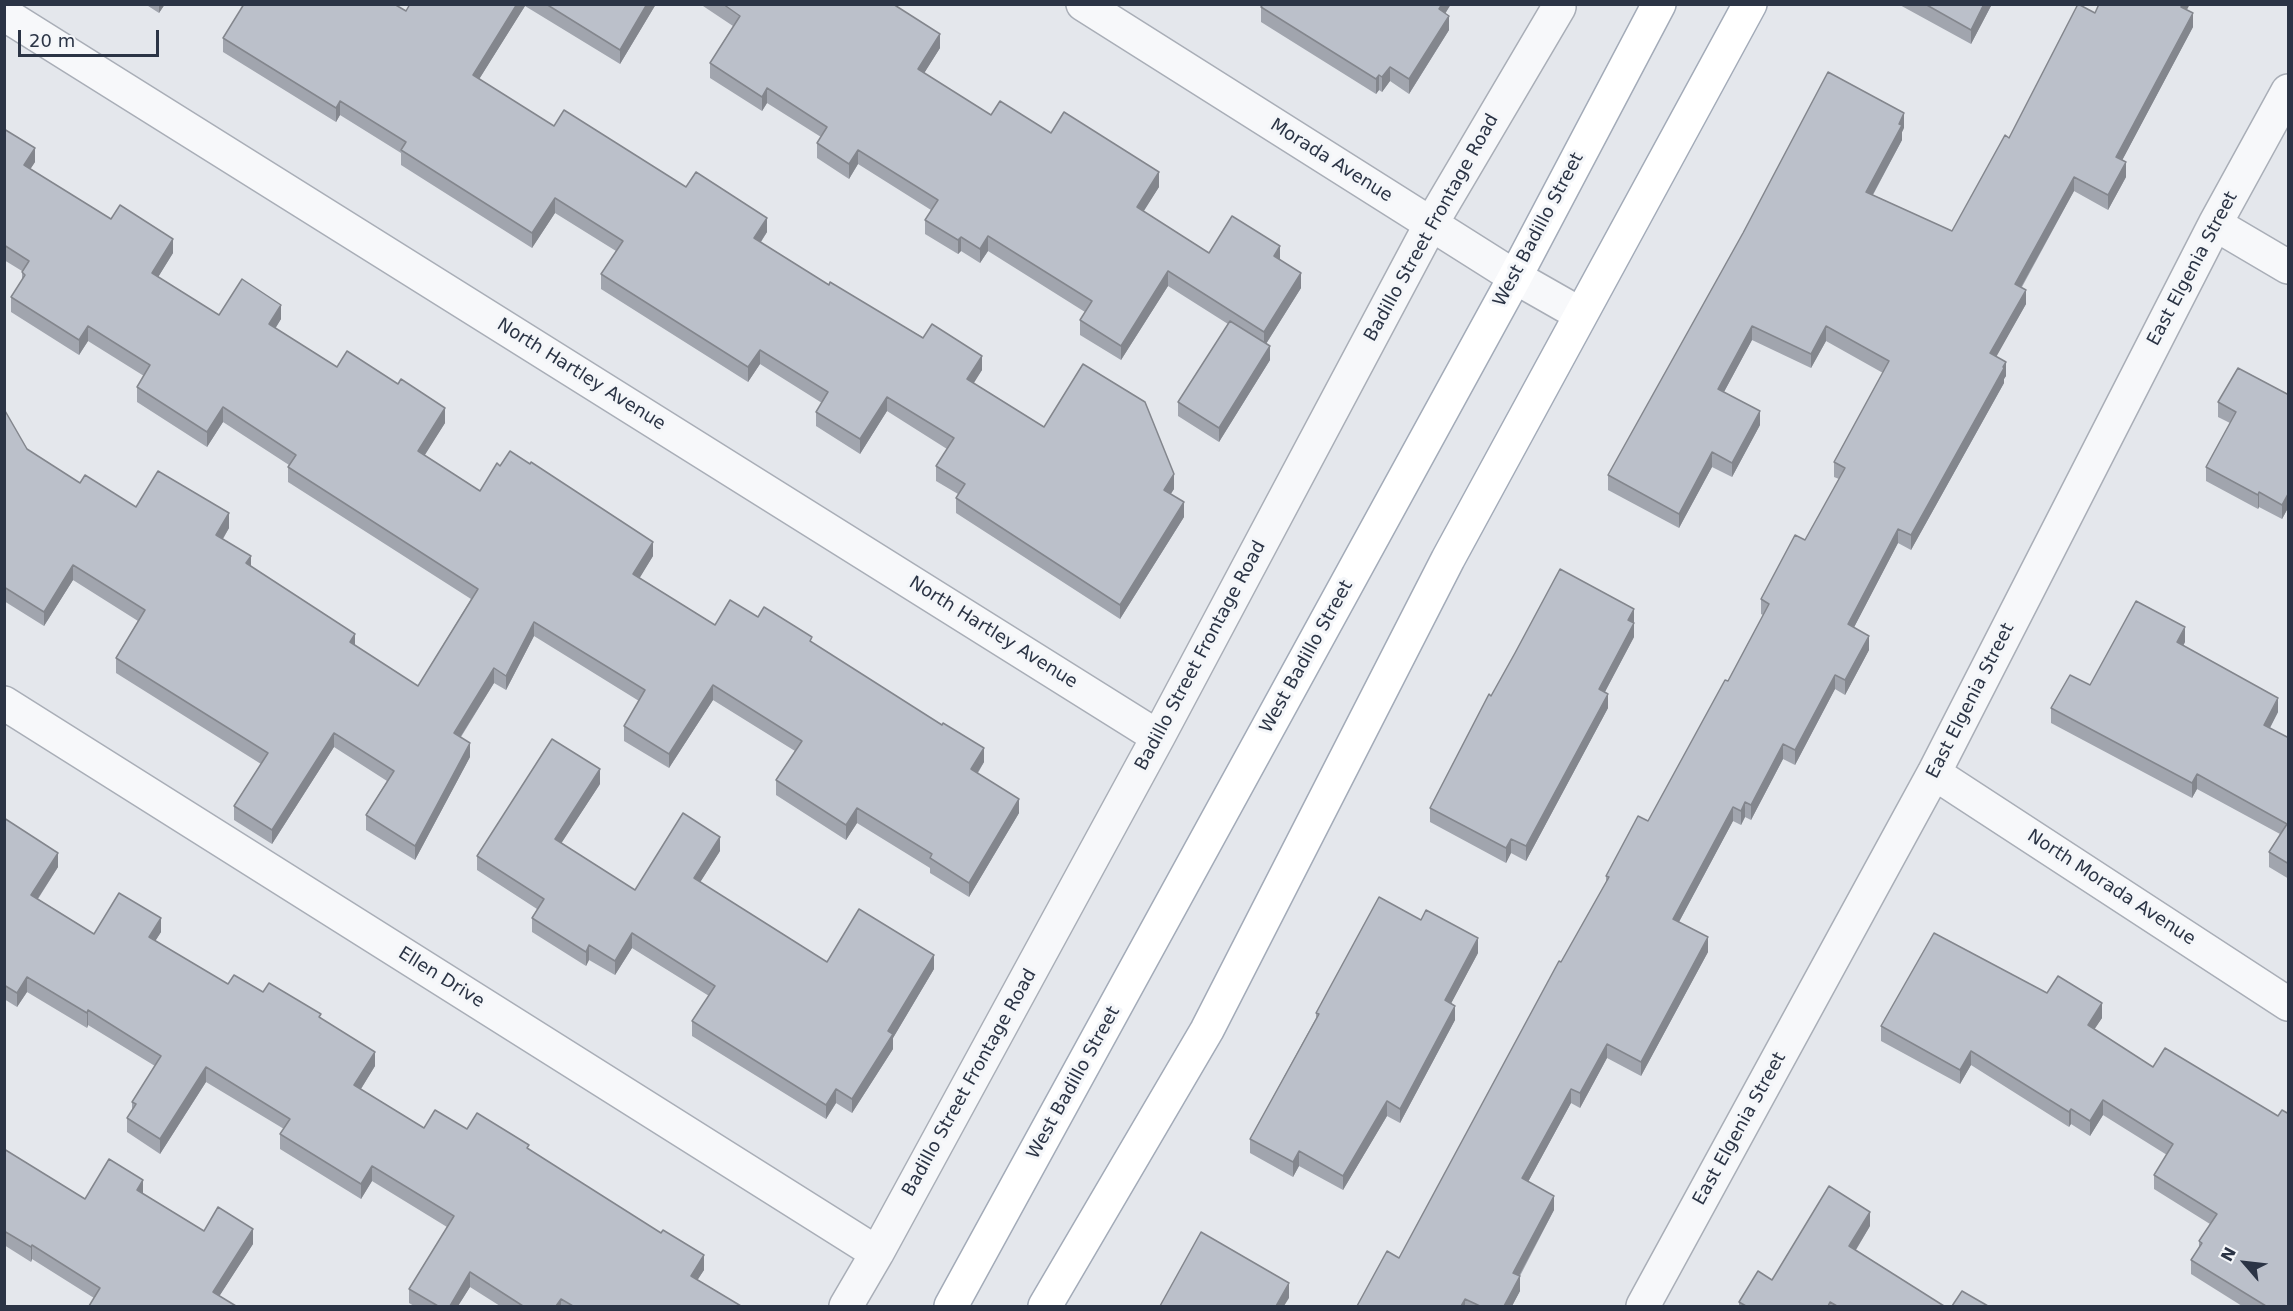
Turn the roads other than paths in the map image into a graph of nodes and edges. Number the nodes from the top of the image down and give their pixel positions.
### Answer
1 (1083, 4) edge
2 (1659, 4) edge
3 (1750, 4) edge
4 (1559, 7) dead end
5 (4, 14) edge
6 (2289, 91) edge
7 (1431, 224) junction
8 (2215, 224) junction
9 (2289, 267) edge
10 (1515, 277) junction
11 (1580, 314) junction
12 (4, 703) edge
13 (1158, 737) junction
14 (1934, 773) junction
15 (2289, 1004) edge
16 (878, 1253) junction
17 (846, 1306) edge
18 (951, 1306) edge
19 (1045, 1306) edge
20 (1643, 1306) edge

1 - 7 street, Morada Avenue
2 - 10 main road, West Badillo Street
3 - 11 main road
4 - 7 street, Badillo Street Frontage Road
5 - 13 street, North Hartley Avenue
6 - 8 street, East Elgenia Street
7 - 10 street, Morada Avenue
7 - 13 street, Badillo Street Frontage Road
8 - 9 street
8 - 14 street, East Elgenia Street
10 - 11 street, Morada Avenue
10 - 18 main road, West Badillo Street
11 - 19 main road
12 - 16 street, Ellen Drive
13 - 16 street, Badillo Street Frontage Road
14 - 15 street, North Morada Avenue
14 - 20 street, East Elgenia Street
16 - 17 street, Badillo Street Frontage Road

